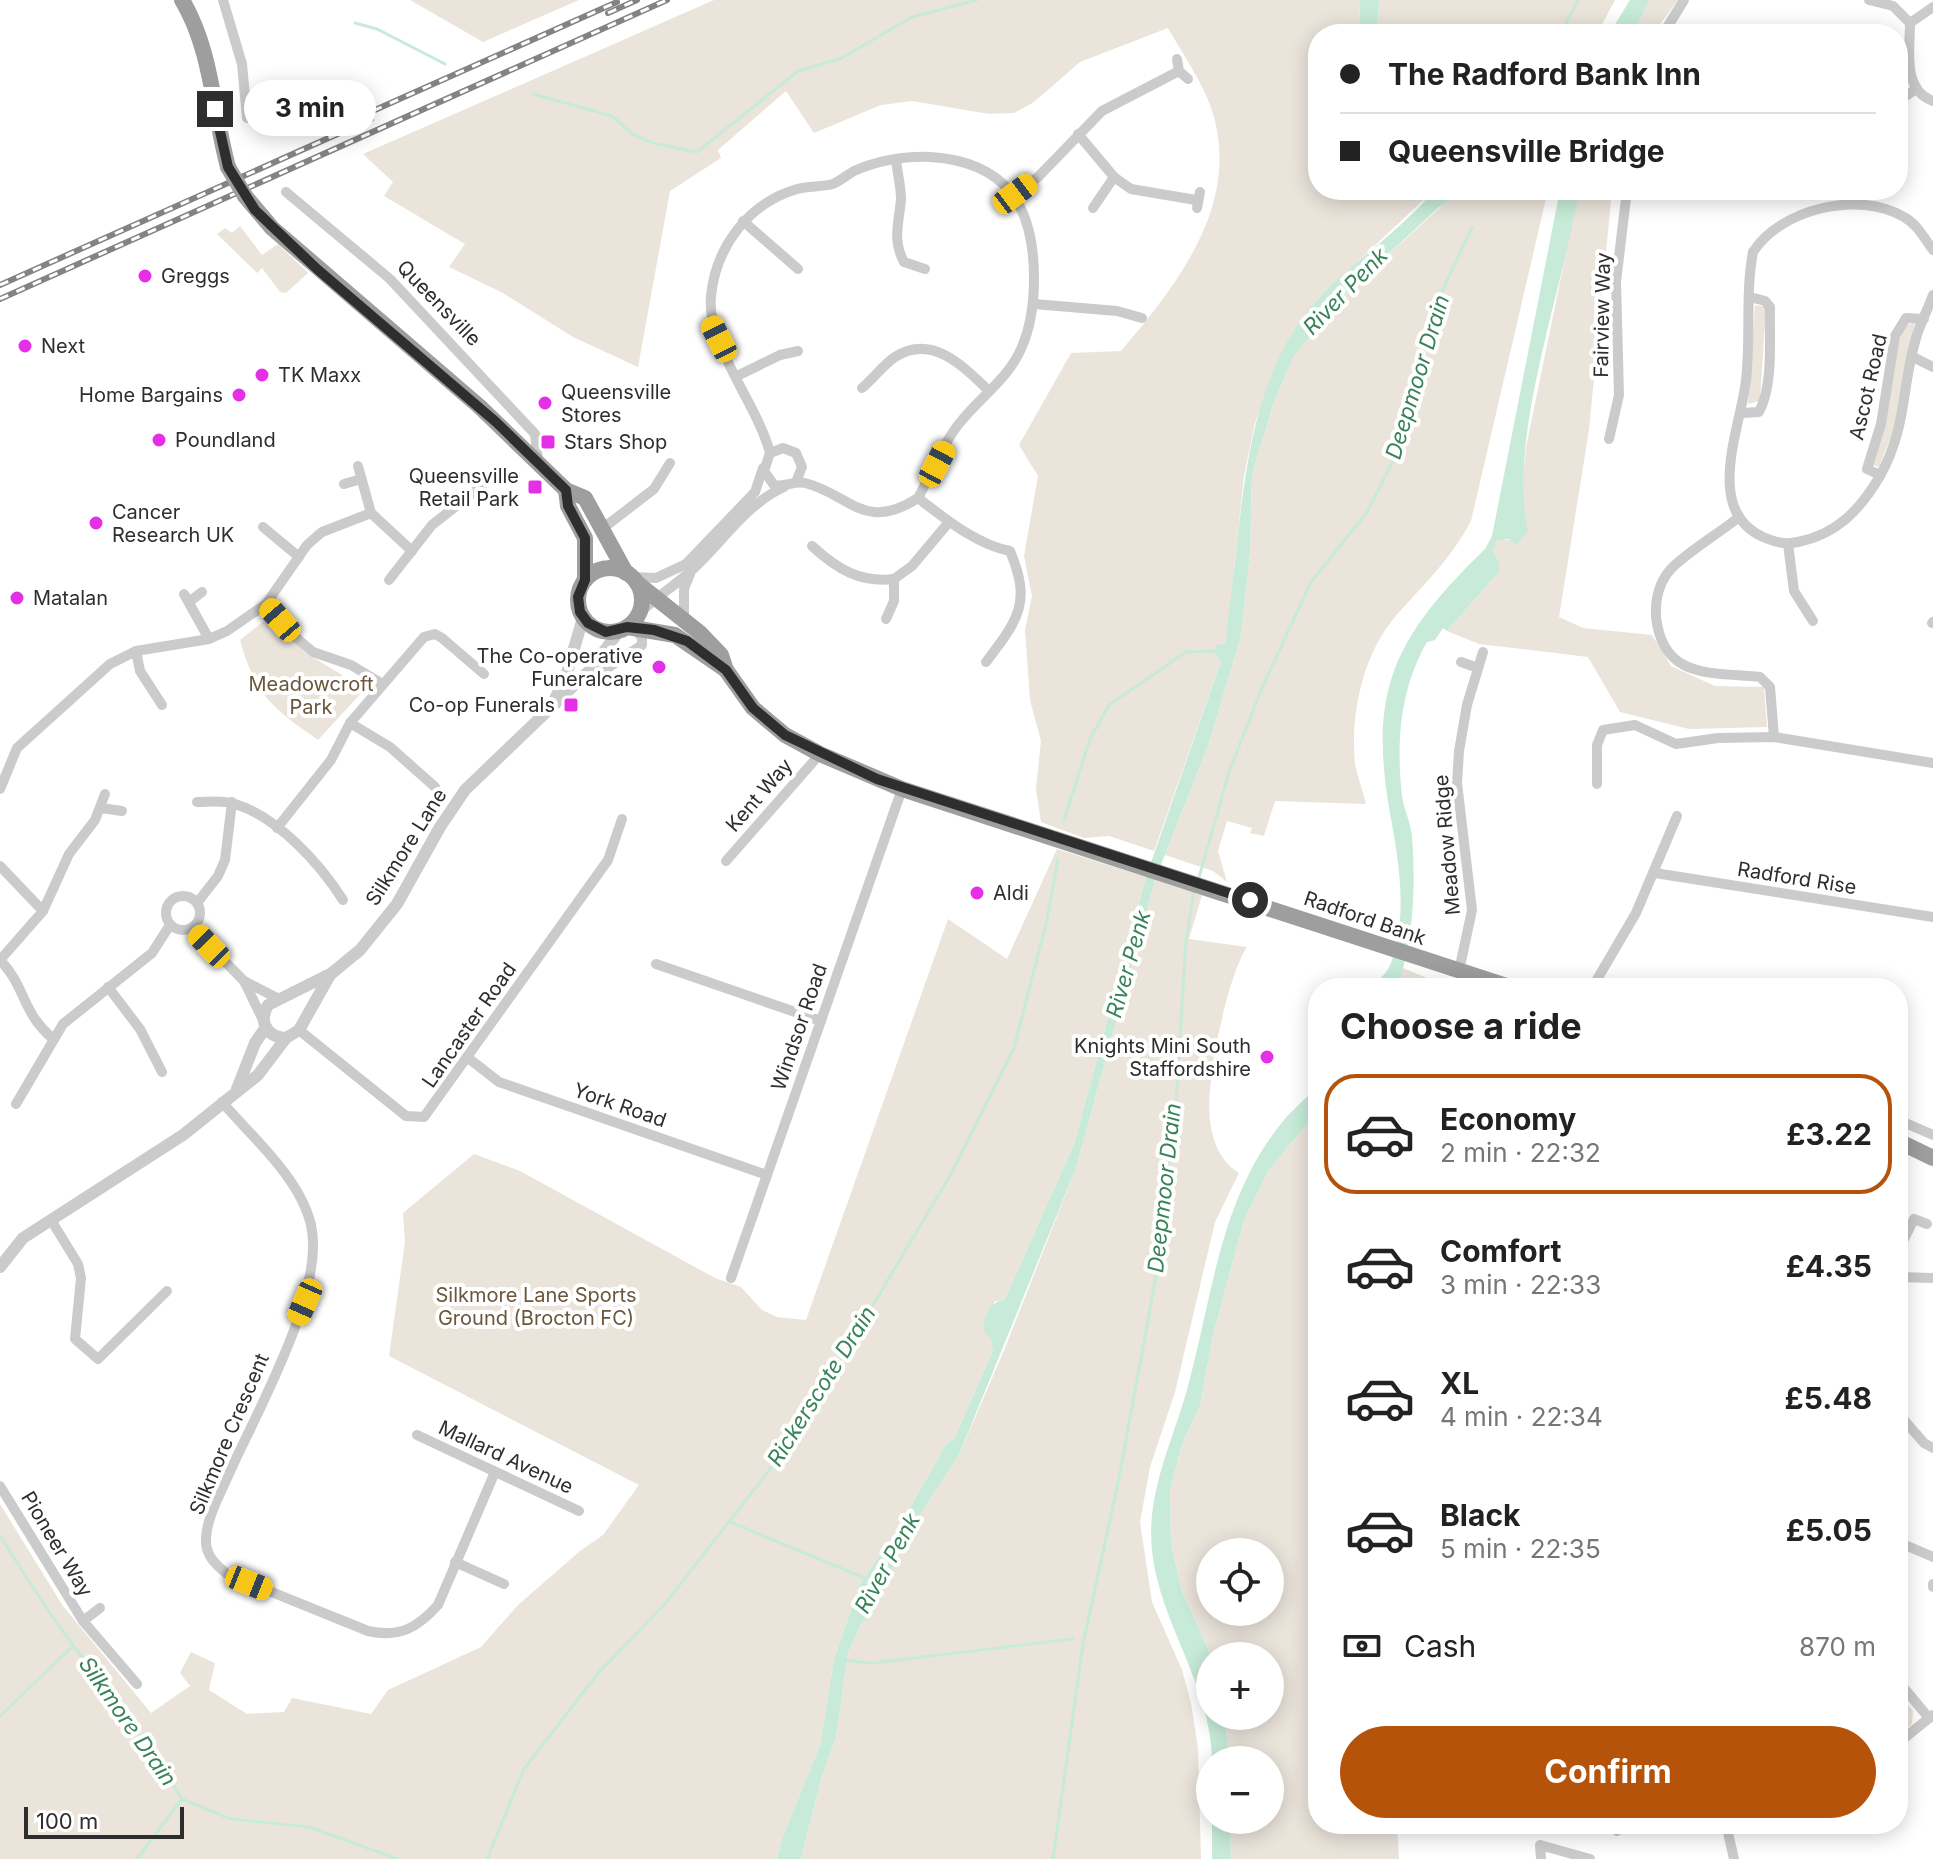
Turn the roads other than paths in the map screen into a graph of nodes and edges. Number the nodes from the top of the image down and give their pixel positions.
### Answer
1 (182, 0) edge
2 (223, 0) edge
3 (1684, 0) edge
4 (1869, 0) edge
5 (1933, 7) edge
6 (1910, 23) junction
7 (1669, 24) edge
8 (1177, 59) dead end
9 (1179, 71) junction
10 (1188, 79) dead end
11 (1916, 89) junction
12 (1908, 94) edge
13 (1933, 101) edge
14 (247, 118) dead end
15 (1078, 134) junction
16 (896, 159) junction
17 (1114, 177) junction
18 (286, 192) dead end
19 (1015, 194) junction
20 (1198, 200) dead end
21 (1626, 200) edge
22 (1093, 208) dead end
23 (743, 221) junction
24 (1933, 250) edge
25 (798, 269) dead end
26 (925, 269) dead end
27 (1933, 295) edge
28 (1750, 297) junction
29 (1034, 304) junction
30 (1142, 318) dead end
31 (1924, 319) junction
32 (798, 351) dead end
33 (1913, 357) junction
34 (1933, 367) edge
35 (737, 376) junction
36 (862, 388) dead end
37 (989, 391) junction
38 (1742, 413) junction
39 (766, 439) junction
40 (1609, 439) dead end
41 (783, 448) junction
42 (770, 453) junction
43 (538, 460) junction
44 (670, 463) dead end
45 (358, 466) dead end
46 (763, 467) junction
47 (802, 467) junction
48 (1880, 475) junction
49 (361, 479) junction
50 (796, 482) junction
51 (808, 483) junction
52 (344, 484) dead end
53 (483, 485) dead end
54 (784, 487) junction
55 (566, 490) junction
56 (918, 498) junction
57 (371, 513) junction
58 (1739, 517) junction
59 (949, 522) junction
60 (263, 527) dead end
61 (602, 529) junction
62 (1788, 544) junction
63 (812, 546) dead end
64 (412, 551) junction
65 (299, 557) junction
66 (391, 571) dead end
67 (690, 572) junction
68 (632, 577) junction
69 (894, 579) junction
70 (585, 580) junction
71 (202, 592) dead end
72 (654, 598) junction
73 (266, 604) junction
74 (583, 618) junction
75 (684, 618) junction
76 (886, 619) dead end
77 (1813, 621) dead end
78 (630, 625) junction
79 (209, 639) junction
80 (136, 651) junction
81 (1483, 652) dead end
82 (601, 658) junction
83 (986, 662) dead end
84 (1461, 662) dead end
85 (1478, 668) junction
86 (726, 670) junction
87 (484, 674) dead end
88 (381, 683) junction
89 (162, 705) dead end
90 (549, 711) junction
91 (350, 723) junction
92 (1774, 737) junction
93 (820, 754) junction
94 (1933, 763) edge
95 (1597, 784) dead end
96 (215, 787) dead end
97 (435, 787) dead end
98 (0, 789) edge
99 (902, 789) junction
100 (105, 794) dead end
101 (215, 801) junction
102 (197, 802) dead end
103 (232, 802) junction
104 (101, 808) junction
105 (122, 811) dead end
106 (1677, 816) dead end
107 (622, 819) dead end
108 (277, 828) junction
109 (726, 861) dead end
110 (0, 866) edge
111 (1655, 873) junction
112 (343, 900) dead end
113 (197, 903) junction
114 (43, 911) junction
115 (1933, 917) edge
116 (170, 925) junction
117 (192, 928) junction
118 (0, 960) edge
119 (656, 964) dead end
120 (1459, 971) junction
121 (332, 973) junction
122 (1481, 978) edge
123 (1597, 978) edge
124 (244, 981) junction
125 (108, 987) junction
126 (282, 999) junction
127 (821, 1021) junction
128 (265, 1024) junction
129 (301, 1025) junction
130 (52, 1038) junction
131 (286, 1038) junction
132 (467, 1057) junction
133 (162, 1072) dead end
134 (237, 1089) junction
135 (222, 1102) junction
136 (16, 1104) dead end
137 (1908, 1124) edge
138 (1933, 1135) edge
139 (1908, 1146) edge
140 (1933, 1158) edge
141 (767, 1175) junction
142 (51, 1220) junction
143 (1927, 1224) dead end
144 (1908, 1231) edge
145 (0, 1267) edge
146 (1908, 1277) edge
147 (731, 1278) dead end
148 (1933, 1278) edge
149 (167, 1291) dead end
150 (1908, 1425) edge
151 (417, 1435) dead end
152 (1933, 1448) edge
153 (495, 1472) junction
154 (0, 1486) edge
155 (579, 1511) dead end
156 (1908, 1546) edge
157 (1933, 1557) edge
158 (455, 1562) junction
159 (504, 1584) dead end
160 (100, 1608) dead end
161 (83, 1621) junction
162 (137, 1684) dead end
163 (1908, 1692) edge
164 (1931, 1717) edge
165 (1908, 1735) edge
166 (1728, 1834) edge
167 (1541, 1859) edge
168 (1590, 1859) edge
169 (1734, 1859) edge

1 - 43 highway, bridge
2 - 14 street
3 - 7 street
4 - 6 street
5 - 6 street
6 - 11 street
8 - 9 street
9 - 10 street
9 - 15 street
11 - 12 street
11 - 13 street
15 - 17 street
15 - 19 street
16 - 19 street
16 - 23 street
16 - 26 street
17 - 20 street
17 - 22 street
18 - 43 street, Queensville
19 - 29 street
21 - 40 street, Fairview Way
23 - 25 street
23 - 35 street
24 - 28 street
27 - 31 street, Ascot Road
28 - 38 street
28 - 38 street
29 - 30 street
29 - 37 street
31 - 33 street, Ascot Road
31 - 48 street, Ascot Road
32 - 35 street
33 - 34 street
33 - 48 street, Ascot Road
35 - 39 street
36 - 37 street
37 - 56 street
38 - 58 street
39 - 41 street
39 - 42 street
41 - 42 street
41 - 47 street
42 - 46 street
43 - 55 highway
44 - 61 street
45 - 49 street
46 - 54 street
46 - 68 street
47 - 50 street
47 - 51 street
48 - 62 street, Ascot Road
49 - 52 street
49 - 57 street
50 - 51 street
50 - 54 street
51 - 56 street
53 - 64 street
54 - 67 street
55 - 61 highway
55 - 70 highway
56 - 59 street
57 - 64 street
57 - 65 street
58 - 62 street
58 - 92 street
59 - 69 street
59 - 83 street
60 - 65 street
61 - 68 highway
62 - 77 street
63 - 69 street
64 - 66 street
65 - 73 street
67 - 72 street
67 - 75 street
68 - 70 highway
68 - 72 highway
68 - 78 highway
69 - 76 street
70 - 74 highway
71 - 79 street
72 - 75 highway
72 - 78 street
73 - 79 street
73 - 88 street
74 - 78 highway
74 - 90 street, Silkmore Lane
75 - 86 highway
78 - 82 street, Silkmore Lane
78 - 82 street
78 - 86 highway
79 - 80 street
80 - 89 street
80 - 98 street
81 - 85 street, Meadow Ridge
82 - 90 street, Silkmore Lane
84 - 85 street
85 - 120 street, Meadow Ridge
86 - 93 highway
87 - 88 street
88 - 91 street
90 - 121 street, Silkmore Lane
91 - 97 street
91 - 108 street
92 - 94 street
92 - 95 street
93 - 99 highway
93 - 109 street, Kent Way
96 - 101 street
99 - 120 highway, Radford Bank
99 - 127 street, Windsor Road
100 - 104 street
101 - 102 street
101 - 103 street
103 - 108 street
103 - 113 street
104 - 105 street
104 - 114 street
106 - 111 street
107 - 132 street, Lancaster Road
108 - 112 street
110 - 114 street
111 - 115 street, Radford Rise
111 - 123 street
113 - 116 street
113 - 117 street
114 - 118 street
116 - 117 street
116 - 125 street
117 - 124 street
118 - 130 street
119 - 127 street
120 - 122 highway, Radford Bank
121 - 126 street, Silkmore Lane
121 - 129 street, Silkmore Lane
124 - 126 street
124 - 128 street
125 - 130 street
125 - 133 street
126 - 128 street, Silkmore Lane
126 - 129 street
127 - 141 street, Windsor Road
128 - 131 street
128 - 134 street, Silkmore Lane
129 - 131 street, Silkmore Lane
129 - 132 street, Lancaster Road
130 - 136 street
131 - 134 street, Silkmore Lane
132 - 141 street, York Road
134 - 135 street, Silkmore Lane
135 - 142 street, Silkmore Lane
135 - 158 street, Silkmore Crescent
137 - 138 street
139 - 140 highway
141 - 147 street, Windsor Road
142 - 145 street, Silkmore Lane
142 - 149 street
143 - 144 street
146 - 148 street
150 - 152 street
151 - 153 street, Mallard Avenue
153 - 155 street, Mallard Avenue
153 - 158 street, Silkmore Crescent
154 - 161 street, Pioneer Way
156 - 157 street
158 - 159 street
160 - 161 street, Pioneer Way
161 - 162 street, Pioneer Way
163 - 164 street
164 - 165 street
166 - 169 street
167 - 168 street

